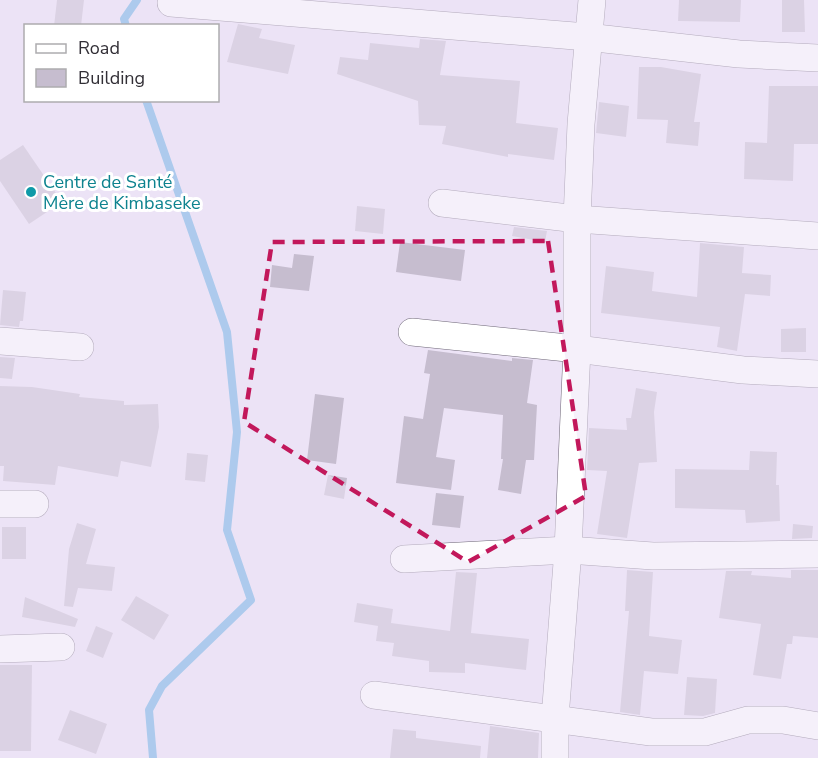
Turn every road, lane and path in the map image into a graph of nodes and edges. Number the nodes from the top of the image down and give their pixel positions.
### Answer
1 (592, 0) edge
2 (171, 3) dead end
3 (587, 37) junction
4 (818, 58) edge
5 (441, 203) dead end
6 (577, 219) junction
7 (818, 236) edge
8 (412, 332) dead end
9 (0, 340) edge
10 (80, 347) dead end
11 (577, 349) junction
12 (818, 374) edge
13 (0, 504) edge
14 (35, 504) dead end
15 (568, 550) junction
16 (818, 554) edge
17 (404, 560) dead end
18 (61, 647) dead end
19 (0, 649) edge
20 (374, 694) dead end
21 (555, 718) junction
22 (818, 726) edge
23 (555, 758) edge

1 - 3 street
2 - 3 street
3 - 4 street
3 - 6 street
5 - 6 street
6 - 7 street
6 - 11 street
8 - 11 street
9 - 10 street
11 - 12 street
11 - 15 street
13 - 14 street
15 - 16 street
15 - 17 street
15 - 21 street
18 - 19 street
20 - 21 street
21 - 22 street
21 - 23 street

